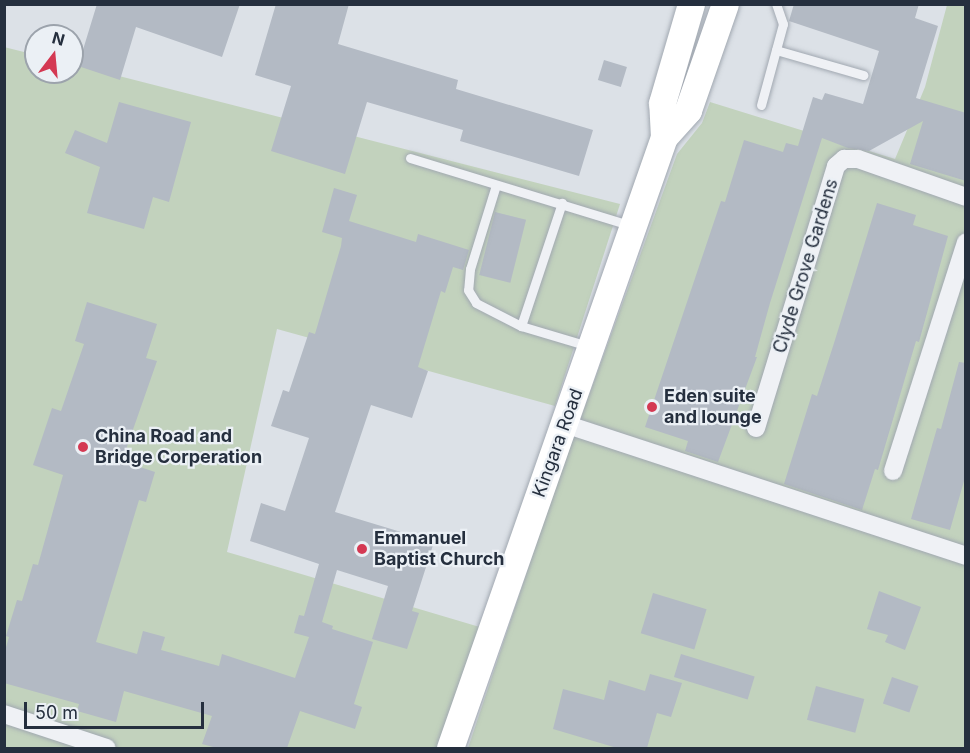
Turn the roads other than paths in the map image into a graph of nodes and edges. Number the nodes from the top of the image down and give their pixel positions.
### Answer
1 (691, 4) edge
2 (725, 4) edge
3 (776, 4) edge
4 (776, 50) junction
5 (863, 75) dead end
6 (761, 105) dead end
7 (664, 137) junction
8 (410, 158) dead end
9 (496, 185) junction
10 (966, 196) edge
11 (562, 203) junction
12 (634, 227) junction
13 (966, 242) edge
14 (521, 326) junction
15 (592, 348) junction
16 (565, 424) junction
17 (756, 428) dead end
18 (893, 471) dead end
19 (966, 556) edge
20 (4, 714) edge
21 (107, 748) edge
22 (450, 748) edge

1 - 7 main road, Kingara Road
2 - 7 main road, Kingara Road
3 - 4 lane
4 - 5 lane
4 - 6 lane
7 - 12 main road, Kingara Road
8 - 9 lane
9 - 11 lane
9 - 14 lane
10 - 17 street, Clyde Grove Gardens
11 - 12 lane
11 - 14 lane
12 - 15 main road, Kingara Road
13 - 18 street
14 - 15 lane
15 - 16 main road, Kingara Road
16 - 19 street
16 - 22 main road, Kingara Road
20 - 21 street

